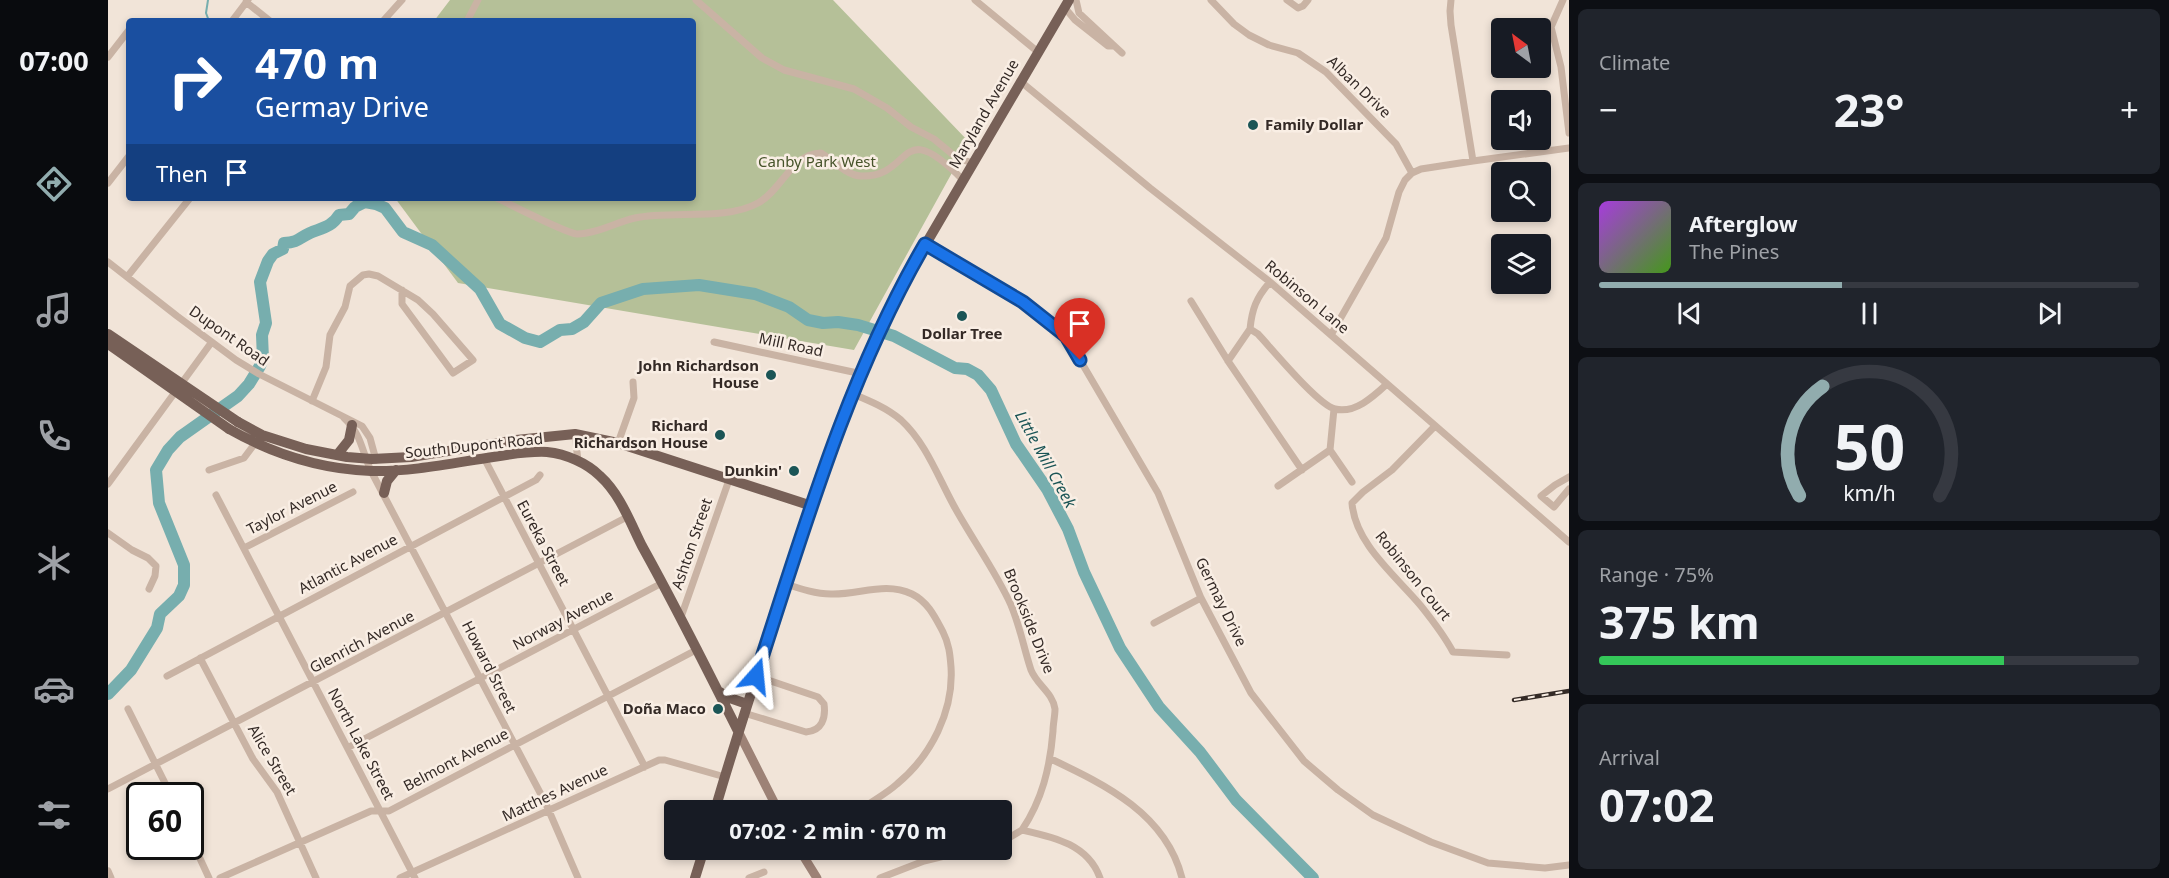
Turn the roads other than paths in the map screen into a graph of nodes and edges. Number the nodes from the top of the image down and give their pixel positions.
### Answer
1 (402, 0) edge
2 (478, 0) edge
3 (696, 0) edge
4 (975, 0) edge
5 (1076, 0) edge
6 (1211, 0) edge
7 (1287, 0) edge
8 (1308, 0) edge
9 (1452, 0) edge
10 (247, 1) edge
11 (1562, 3) edge
12 (1067, 4) edge
13 (234, 18) edge
14 (267, 18) edge
15 (386, 18) edge
16 (469, 18) edge
17 (126, 34) edge
18 (1113, 46) junction
19 (1038, 52) junction
20 (1122, 53) dead end
21 (108, 57) edge
22 (1020, 81) junction
23 (1569, 133) edge
24 (1569, 148) edge
25 (126, 160) edge
26 (1473, 160) junction
27 (973, 163) junction
28 (1412, 173) junction
29 (963, 180) junction
30 (108, 183) edge
31 (188, 201) edge
32 (504, 201) edge
33 (925, 244) junction
34 (108, 262) edge
35 (127, 277) junction
36 (1270, 282) junction
37 (402, 290) junction
38 (1191, 301) dead end
39 (1250, 329) junction
40 (108, 334) edge
41 (1331, 335) junction
42 (714, 342) dead end
43 (211, 343) junction
44 (108, 344) edge
45 (1228, 361) junction
46 (862, 374) junction
47 (633, 382) dead end
48 (1387, 384) junction
49 (853, 394) junction
50 (312, 401) junction
51 (1334, 409) junction
52 (348, 422) junction
53 (233, 425) junction
54 (1435, 426) junction
55 (575, 434) junction
56 (258, 440) junction
57 (618, 442) junction
58 (474, 447) junction
59 (1330, 450) junction
60 (337, 456) junction
61 (371, 458) junction
62 (484, 458) junction
63 (578, 461) junction
64 (433, 465) junction
65 (209, 470) dead end
66 (396, 470) junction
67 (1302, 470) junction
68 (371, 471) junction
69 (540, 475) dead end
70 (1569, 477) edge
71 (729, 480) junction
72 (1352, 482) dead end
73 (108, 484) edge
74 (1278, 486) dead end
75 (1569, 489) edge
76 (353, 492) dead end
77 (384, 494) junction
78 (216, 495) dead end
79 (504, 497) junction
80 (812, 506) junction
81 (627, 517) junction
82 (108, 533) edge
83 (1569, 542) edge
84 (411, 546) junction
85 (244, 548) junction
86 (539, 564) junction
87 (662, 583) junction
88 (786, 584) junction
89 (149, 589) dead end
90 (1202, 598) junction
91 (446, 612) junction
92 (279, 616) junction
93 (681, 616) junction
94 (1154, 623) dead end
95 (573, 630) junction
96 (698, 650) junction
97 (1507, 655) dead end
98 (200, 658) junction
99 (167, 676) dead end
100 (756, 676) junction
101 (480, 678) junction
102 (314, 682) junction
103 (717, 690) junction
104 (608, 696) junction
105 (128, 709) dead end
106 (745, 709) junction
107 (234, 724) junction
108 (738, 731) junction
109 (514, 745) junction
110 (349, 747) junction
111 (1051, 759) junction
112 (155, 765) junction
113 (645, 767) junction
114 (724, 777) junction
115 (164, 782) edge
116 (108, 789) edge
117 (718, 800) edge
118 (773, 800) edge
119 (875, 800) edge
120 (381, 811) junction
121 (549, 811) junction
122 (1022, 830) junction
123 (1012, 836) edge
124 (300, 842) junction
125 (201, 860) edge
126 (702, 860) edge
127 (806, 860) edge
128 (928, 860) edge
129 (1569, 865) edge
130 (108, 871) edge
131 (764, 872) dead end
132 (413, 875) edge
133 (698, 877) edge
134 (111, 878) edge
135 (209, 878) edge
136 (220, 878) edge
137 (316, 878) edge
138 (400, 878) edge
139 (578, 878) edge
140 (749, 878) edge
141 (817, 878) edge
142 (880, 878) edge
143 (1100, 878) edge
144 (1182, 878) edge

1 - 15 street
2 - 16 street
3 - 27 street
4 - 19 street
5 - 18 street
6 - 28 street, Alban Drive
7 - 8 street
9 - 26 street
10 - 13 street
10 - 14 street
11 - 23 street
12 - 18 street
12 - 19 main road, Maryland Avenue
17 - 21 street
18 - 20 street
19 - 22 main road, Maryland Avenue
22 - 27 main road, Maryland Avenue
22 - 36 street, Robinson Lane
24 - 26 street
25 - 30 street
26 - 28 street
27 - 29 main road, Maryland Avenue
28 - 41 street
29 - 32 street
29 - 33 main road, Maryland Avenue
31 - 35 street
33 - 46 main road, Maryland Avenue
33 - 90 street, Germay Drive
34 - 35 street, Dupont Road
35 - 43 street, Dupont Road
36 - 39 street
36 - 41 street, Robinson Lane
37 - 37 street
37 - 50 street
38 - 45 street
39 - 45 street
39 - 51 street
40 - 53 main road, South Dupont Road, bridge
41 - 48 street, Robinson Lane
42 - 46 street, Mill Road
43 - 50 street, Dupont Road
43 - 73 street
44 - 53 main road, South Dupont Road, bridge
45 - 67 street
46 - 49 main road, Maryland Avenue
47 - 57 street
48 - 51 street
48 - 54 street, Robinson Lane
49 - 80 main road, Maryland Avenue
49 - 111 street, Brookside Drive
50 - 52 street, Dupont Road
51 - 59 street
52 - 60 main road
52 - 61 street, Dupont Road
53 - 56 main road, South Dupont Road
54 - 83 street, Robinson Lane
54 - 97 street, Robinson Court
55 - 57 main road, South Dupont Road
55 - 58 main road, South Dupont Road
55 - 63 street
56 - 60 main road, South Dupont Road
56 - 65 street
56 - 68 main road, South Dupont Road
57 - 71 main road, South Dupont Road
58 - 61 main road, South Dupont Road
58 - 64 main road
59 - 67 street
59 - 72 street
60 - 61 main road, South Dupont Road
61 - 68 street
62 - 63 main road, South Dupont Road
62 - 64 main road, South Dupont Road
62 - 79 street, Eureka Street
63 - 81 main road, South Dupont Road
64 - 66 main road, South Dupont Road
66 - 68 main road, South Dupont Road
66 - 77 main road
67 - 74 street
68 - 77 street, Howard Street
69 - 79 street, Atlantic Avenue
70 - 75 street
71 - 80 main road, South Dupont Road
71 - 93 street, Ashton Street
76 - 85 street, Taylor Avenue
77 - 84 street, Howard Street
78 - 85 street, North Lake Street
79 - 84 street, Atlantic Avenue
79 - 86 street, Eureka Street
80 - 88 main road, Maryland Avenue
81 - 86 street, Glenrich Avenue
81 - 87 main road, South Dupont Road
82 - 89 street
84 - 91 street, Howard Street
84 - 92 street, Atlantic Avenue
85 - 92 street, North Lake Street
86 - 91 street, Glenrich Avenue
86 - 95 street, Eureka Street
87 - 93 main road, South Dupont Road
87 - 95 street, Norway Avenue
88 - 100 main road, Maryland Avenue
88 - 119 street
90 - 94 street
90 - 129 street, Germay Drive
91 - 101 street, Howard Street
91 - 102 street, Glenrich Avenue
92 - 98 street, Atlantic Avenue
92 - 102 street, North Lake Street
93 - 96 main road, South Dupont Road
95 - 101 street, Norway Avenue
95 - 104 street, Eureka Street
96 - 103 main road, South Dupont Road
96 - 104 street, Belmont Avenue
98 - 99 street, Atlantic Avenue
98 - 107 street, Alice Street
100 - 106 main road, Maryland Avenue
100 - 106 street
101 - 109 street, Howard Street
101 - 110 street, Norway Avenue
102 - 107 street, Glenrich Avenue
102 - 110 street, North Lake Street
103 - 106 main road
103 - 108 main road, South Dupont Road
104 - 109 street, Belmont Avenue
104 - 113 street, Eureka Street
105 - 112 street
106 - 108 main road, Maryland Avenue
107 - 112 street, Glenrich Avenue
107 - 124 street, Alice Street
108 - 114 main road, Maryland Avenue
108 - 118 street, South Dupont Road
109 - 120 street, Belmont Avenue
109 - 121 street, Howard Street
110 - 120 street, North Lake Street
111 - 122 street, Brookside Drive
111 - 144 street
112 - 115 street
112 - 116 street, Glenrich Avenue
113 - 114 street, Matthes Avenue
113 - 121 street, Matthes Avenue
114 - 117 main road, Maryland Avenue
120 - 124 street, Belmont Avenue
120 - 132 street, North Lake Street
121 - 132 street, Matthes Avenue
121 - 139 street, Howard Street
122 - 123 street
122 - 143 street
124 - 136 street, Belmont Avenue
124 - 137 street, Alice Street
125 - 135 street
126 - 133 main road
127 - 141 street
128 - 142 street
130 - 134 street
131 - 140 street
132 - 138 street, Matthes Avenue

